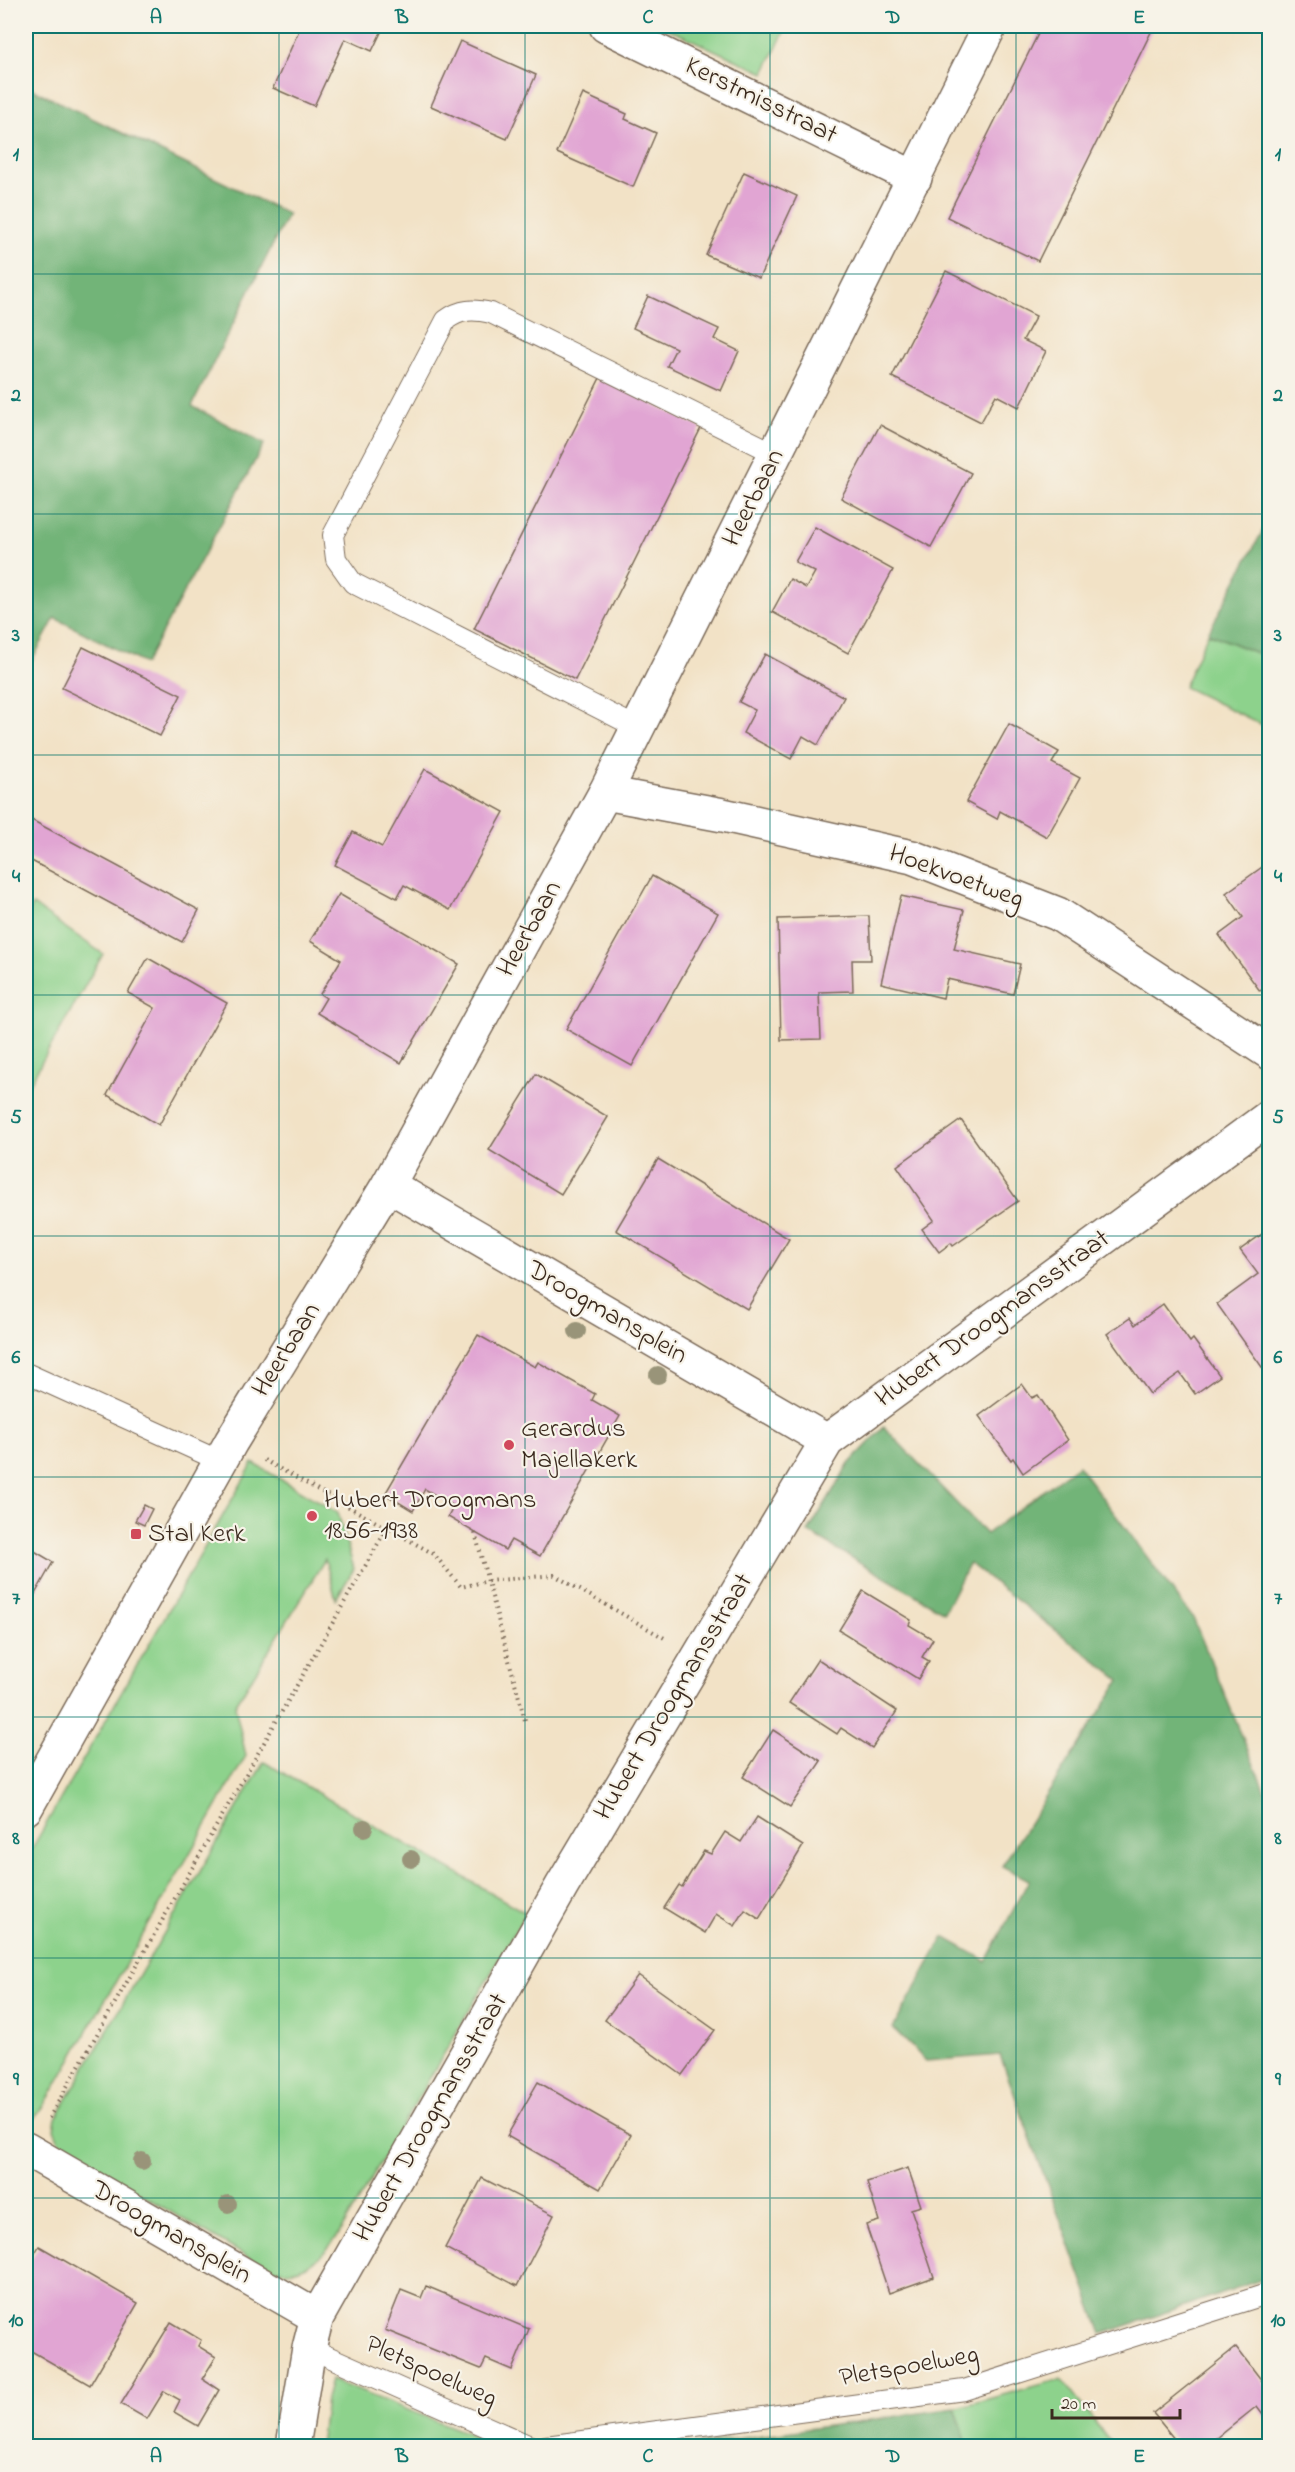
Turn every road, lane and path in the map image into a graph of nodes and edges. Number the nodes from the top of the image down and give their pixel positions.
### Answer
1 (606, 26) edge
2 (990, 26) edge
3 (915, 178) junction
4 (776, 454) junction
5 (639, 728) junction
6 (605, 794) junction
7 (1269, 1053) edge
8 (1269, 1116) edge
9 (388, 1185) junction
10 (26, 1374) edge
11 (827, 1441) junction
12 (225, 1451) junction
13 (387, 1528) junction
14 (475, 1533) dead end
15 (488, 1581) junction
16 (698, 1658) junction
17 (526, 1724) dead end
18 (26, 1808) edge
19 (28, 2150) edge
20 (1269, 2293) edge
21 (317, 2317) junction
22 (309, 2348) junction
23 (293, 2446) edge
24 (530, 2446) edge
25 (546, 2446) edge

1 - 3 street, Kerstmisstraat
2 - 3 street, Heerbaan
3 - 4 street, Heerbaan
4 - 5 street, Heerbaan
4 - 5 lane
5 - 6 street, Heerbaan
6 - 7 street, Hoekvoetweg
6 - 9 street, Heerbaan
8 - 11 street, Hubert Droogmansstraat
9 - 11 street, Droogmansplein
9 - 12 street, Heerbaan
10 - 12 lane
11 - 16 street, Hubert Droogmansstraat
12 - 13 path
12 - 18 street, Heerbaan
13 - 15 path
13 - 19 path
14 - 15 path
15 - 16 path
15 - 17 path
16 - 21 street, Hubert Droogmansstraat
19 - 21 street, Droogmansplein
20 - 25 lane, Pletspoelweg
21 - 22 street, Hubert Droogmansstraat
22 - 23 street, Hubert Droogmansstraat
22 - 24 lane, Pletspoelweg

